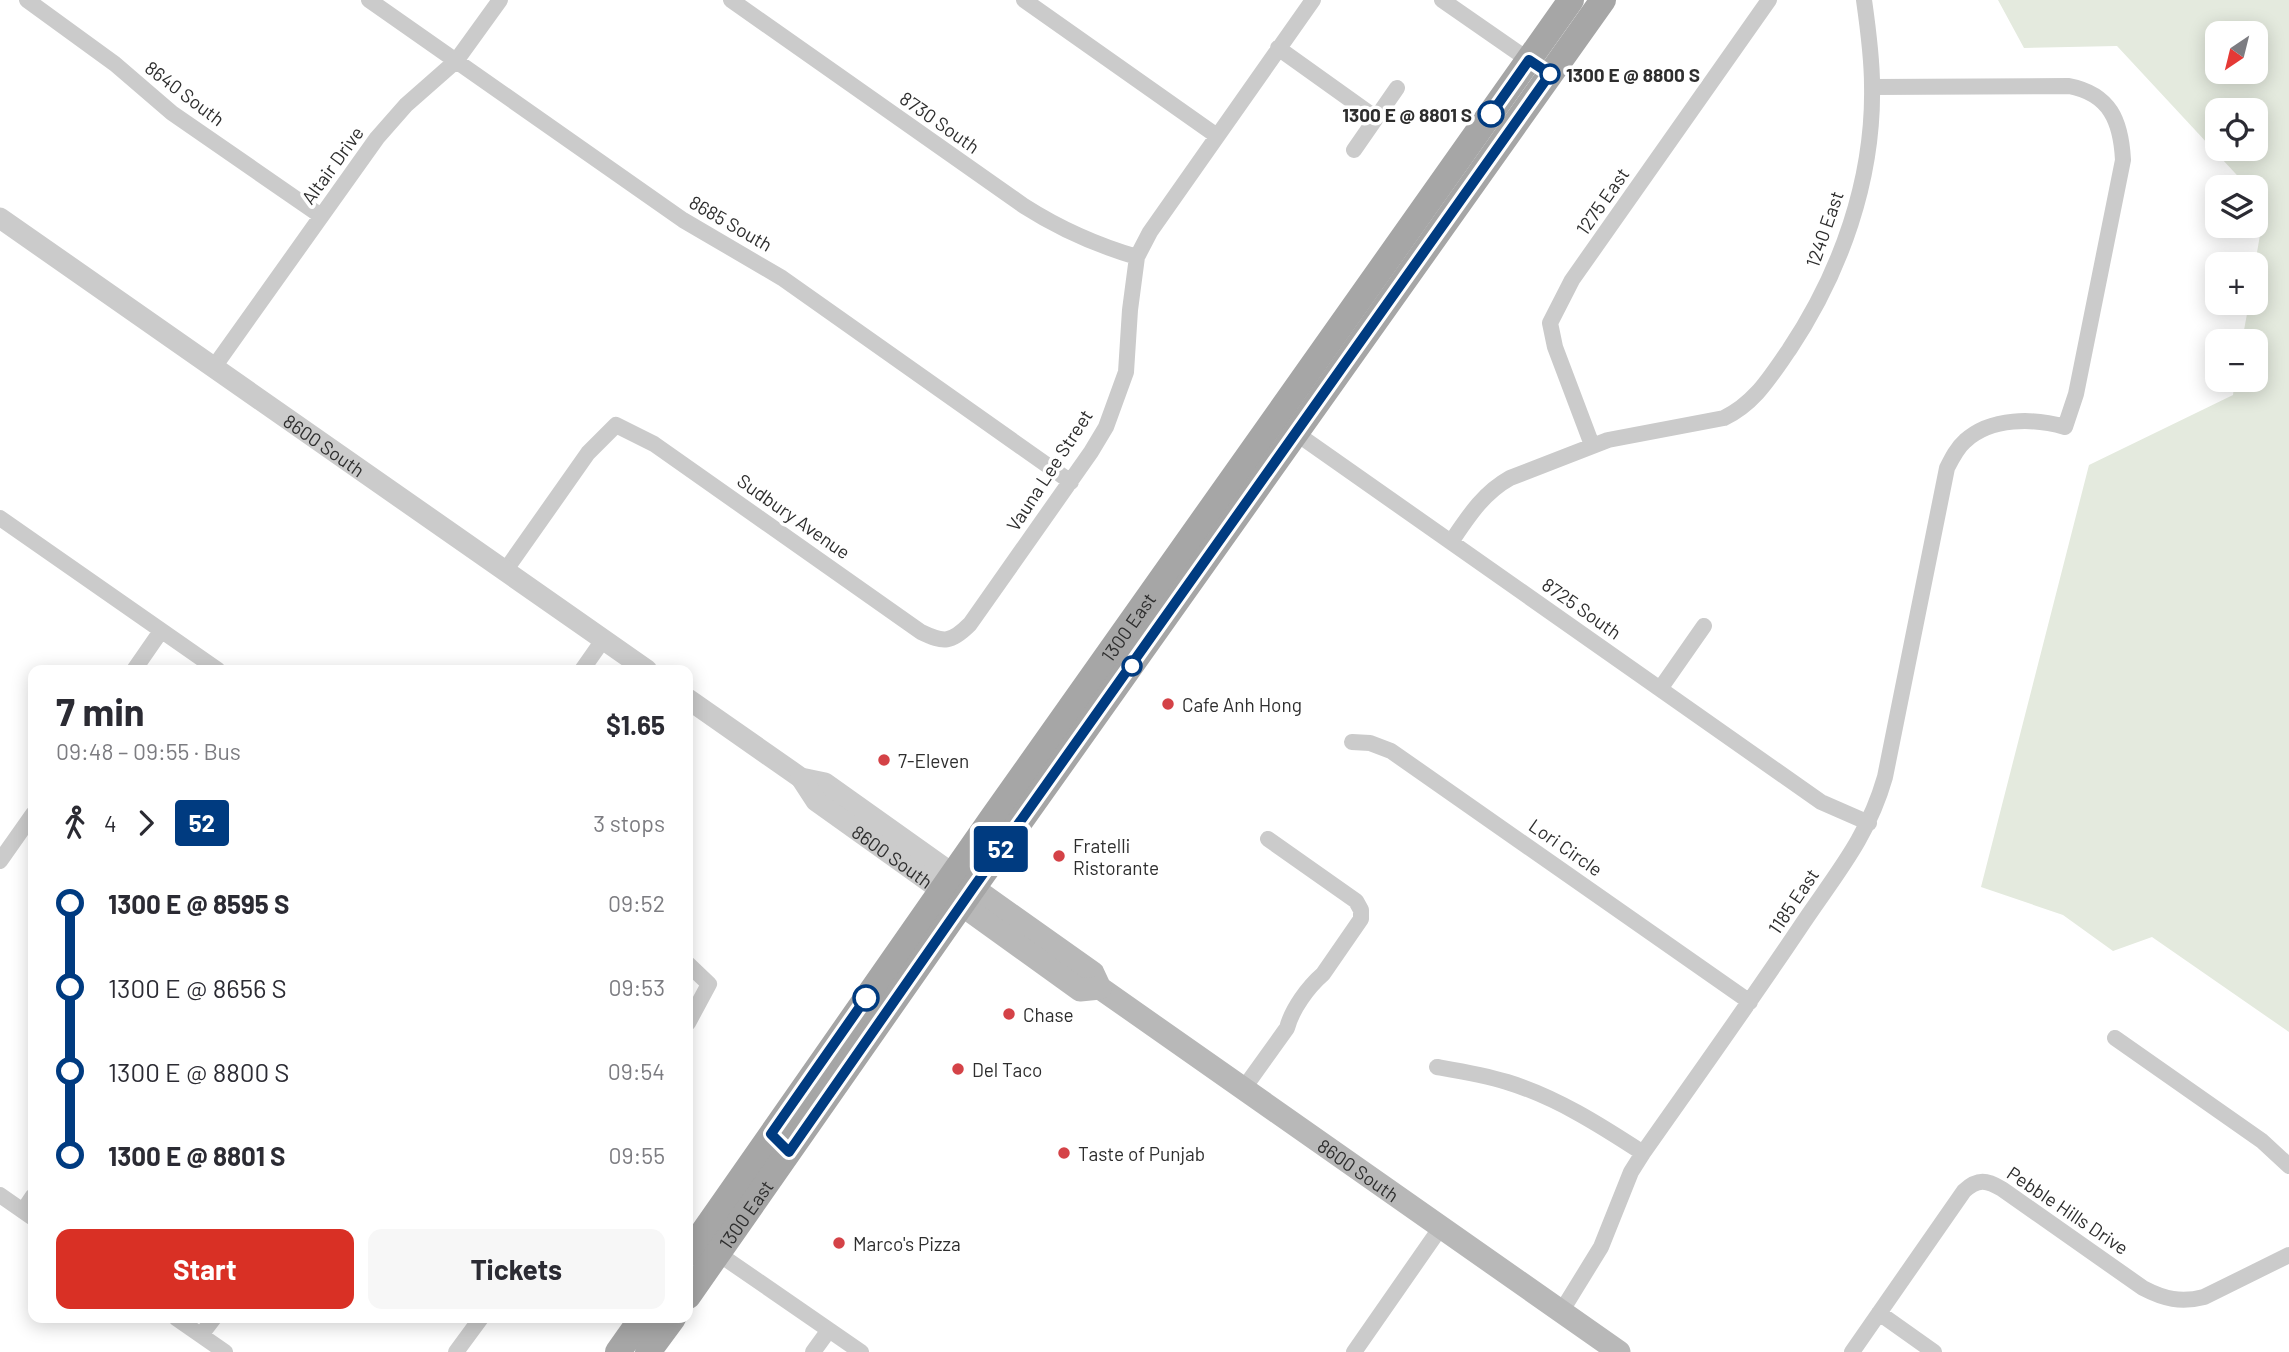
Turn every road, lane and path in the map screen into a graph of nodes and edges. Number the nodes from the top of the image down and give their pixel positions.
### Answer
1 (27, 0) edge
2 (369, 0) edge
3 (500, 0) edge
4 (731, 0) edge
5 (1024, 0) edge
6 (1312, 0) edge
7 (1442, 0) edge
8 (1571, 0) edge
9 (1603, 0) edge
10 (1769, 0) edge
11 (1864, 0) edge
12 (1278, 48) junction
13 (456, 61) junction
14 (1539, 67) junction
15 (1872, 86) junction
16 (1397, 88) dead end
17 (1376, 118) junction
18 (1217, 135) junction
19 (1353, 150) dead end
20 (321, 216) junction
21 (3, 225) edge
22 (1137, 257) junction
23 (214, 368) junction
24 (1285, 426) junction
25 (1592, 445) junction
26 (1071, 482) junction
27 (1, 521) edge
28 (1451, 542) junction
29 (505, 571) junction
30 (1704, 626) dead end
31 (161, 631) junction
32 (603, 640) junction
33 (948, 640) joint
34 (137, 665) edge
35 (211, 665) edge
36 (586, 665) edge
37 (640, 665) edge
38 (1660, 689) junction
39 (693, 702) edge
40 (1352, 742) dead end
41 (28, 821) edge
42 (1869, 823) junction
43 (1268, 839) dead end
44 (0, 862) edge
45 (957, 890) junction
46 (693, 969) edge
47 (1750, 1002) junction
48 (693, 1014) edge
49 (2115, 1038) dead end
50 (1437, 1067) dead end
51 (1244, 1088) junction
52 (1643, 1153) junction
53 (2289, 1166) edge
54 (0, 1195) edge
55 (28, 1214) edge
56 (1441, 1227) junction
57 (701, 1249) edge
58 (2289, 1255) edge
59 (693, 1278) edge
60 (1561, 1312) junction
61 (1879, 1313) junction
62 (183, 1323) edge
63 (210, 1323) edge
64 (477, 1323) edge
65 (638, 1323) edge
66 (669, 1323) edge
67 (829, 1330) junction
68 (201, 1335) junction
69 (225, 1352) edge
70 (456, 1352) edge
71 (618, 1352) edge
72 (649, 1352) edge
73 (813, 1352) edge
74 (861, 1352) edge
75 (1354, 1352) edge
76 (1619, 1352) edge
77 (1852, 1352) edge
78 (1934, 1352) edge

1 - 20 street, 8640 South
2 - 13 street, 8685 South
3 - 13 street, Altair Drive
4 - 22 street, 8730 South
5 - 18 street
6 - 12 street
7 - 14 street
8 - 14 main road, 1300 East
9 - 14 main road, 1300 East
10 - 25 street, 1275 East
11 - 15 street, 1240 East
12 - 17 street
12 - 18 street
13 - 20 street, Altair Drive
13 - 26 street, 8685 South
14 - 24 main road, 1300 East
15 - 25 street, 1240 East
15 - 42 street, 1185 East
16 - 17 street
17 - 19 street
18 - 22 street
20 - 23 street, Altair Drive
21 - 23 street, 8600 South
22 - 26 street, Vauna Lee Street
23 - 29 street, 8600 South
24 - 28 street, 8725 South
24 - 45 main road, 1300 East
25 - 28 street, 1240 East
26 - 33 street, Vauna Lee Street
27 - 31 street
28 - 38 street, 8725 South
29 - 32 street, 8600 South
29 - 33 street, Sudbury Avenue
30 - 38 street
31 - 34 street
31 - 35 street
32 - 36 street
32 - 37 street, 8600 South
38 - 42 street, 8725 South
39 - 45 street, 8600 South
40 - 47 street, Lori Circle
41 - 44 street
42 - 47 street, 1185 East
43 - 51 street
45 - 51 main road, 8600 South
45 - 57 main road, 1300 East
46 - 48 street
47 - 52 street, 1185 East
49 - 53 street
50 - 52 street
51 - 56 main road, 8600 South
52 - 60 street, 1185 East
54 - 55 street
56 - 60 main road, 8600 South
56 - 75 street
57 - 59 main road, 1300 East
57 - 67 street
58 - 61 street, Pebble Hills Drive
60 - 76 main road, 8600 South
61 - 77 street, Pebble Hills Drive
61 - 78 street
62 - 68 street
63 - 68 street
64 - 70 street
65 - 71 main road
66 - 72 main road
67 - 73 street
67 - 74 street
68 - 69 street

